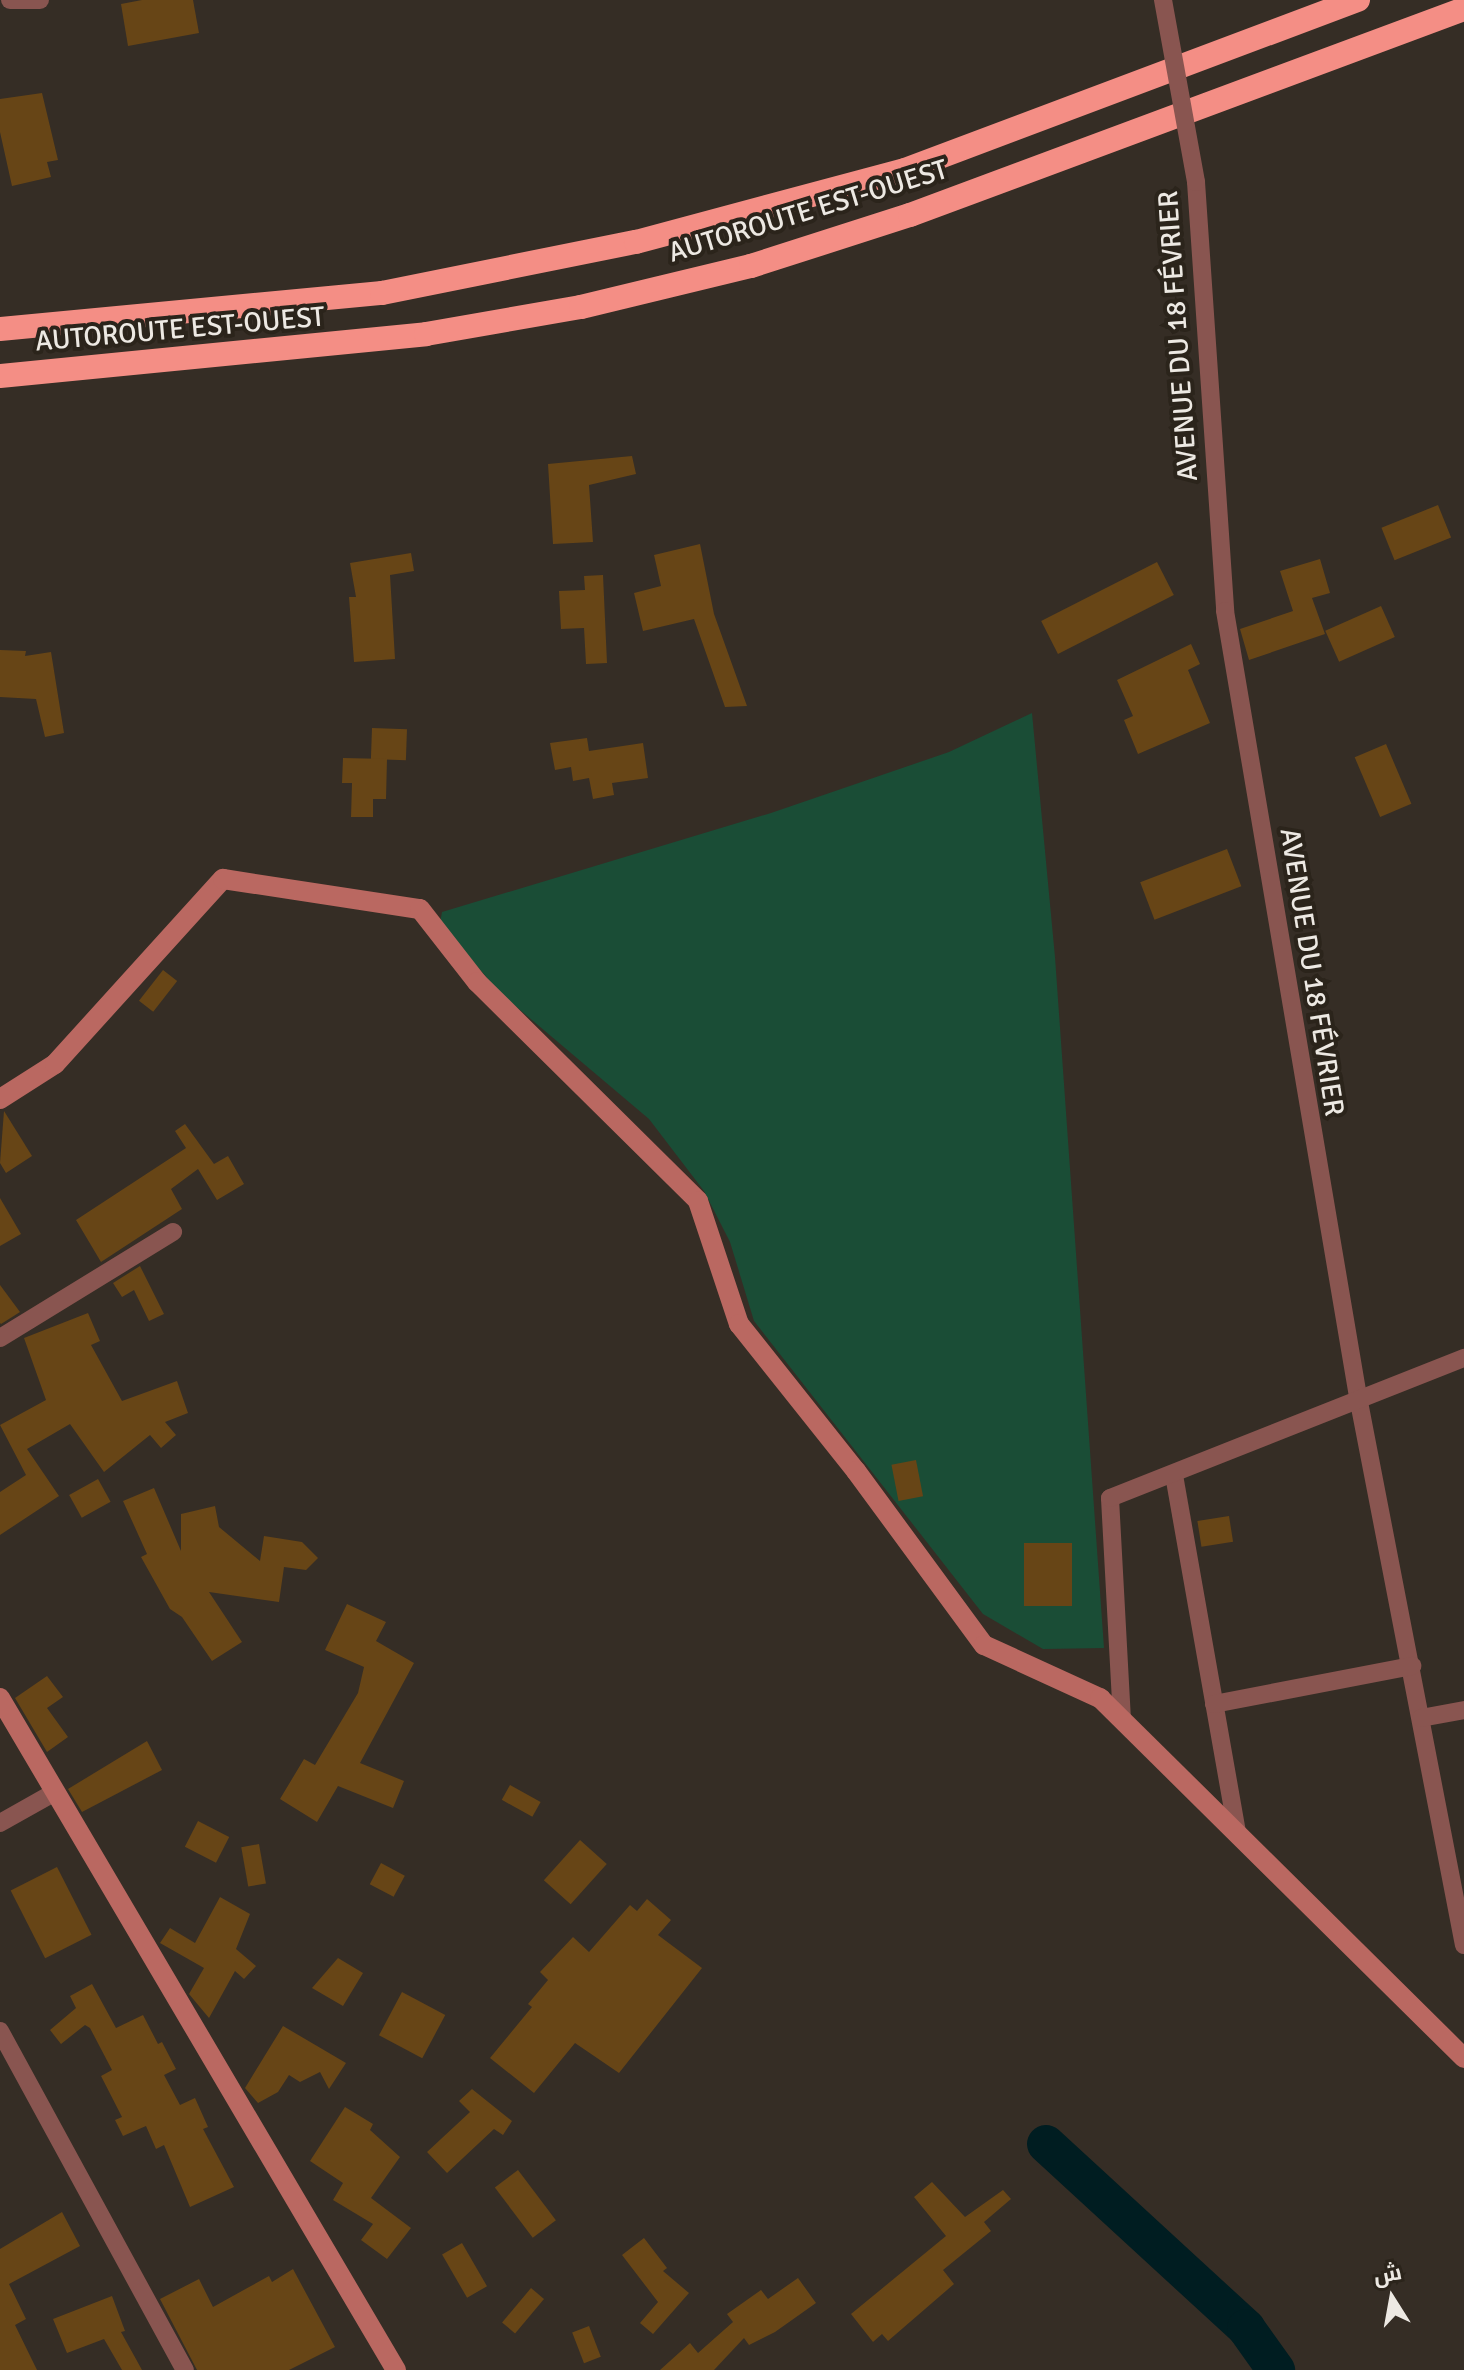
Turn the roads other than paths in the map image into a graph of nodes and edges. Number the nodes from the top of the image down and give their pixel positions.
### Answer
1 (10, 0) edge
2 (40, 0) edge
3 (1163, 0) edge
4 (1358, 0) edge
5 (1464, 9) edge
6 (0, 329) edge
7 (0, 376) edge
8 (0, 1099) edge
9 (173, 1232) dead end
10 (0, 1338) edge
11 (1464, 1358) edge
12 (1359, 1402) junction
13 (1174, 1475) junction
14 (1412, 1666) junction
15 (0, 1698) edge
16 (1214, 1704) junction
17 (1464, 1710) edge
18 (1421, 1718) junction
19 (1122, 1720) junction
20 (55, 1792) junction
21 (0, 1823) edge
22 (1237, 1834) junction
23 (1464, 1945) edge
24 (0, 2031) edge
25 (1464, 2058) edge
26 (185, 2370) edge
27 (396, 2370) edge

1 - 2 street
3 - 12 street, AVENUE DU 18 FÉVRIER, bridge
4 - 6 highway, AUTOROUTE EST-OUEST
5 - 7 highway, AUTOROUTE EST-OUEST
8 - 19 street
9 - 10 street
11 - 12 street
12 - 13 street
12 - 14 street, AVENUE DU 18 FÉVRIER
13 - 16 street
13 - 19 street
14 - 16 street
14 - 18 street, AVENUE DU 18 FÉVRIER
15 - 20 street
16 - 22 street
17 - 18 street
18 - 23 street, AVENUE DU 18 FÉVRIER
19 - 22 street
20 - 21 street
20 - 27 street
22 - 25 street
24 - 26 street

